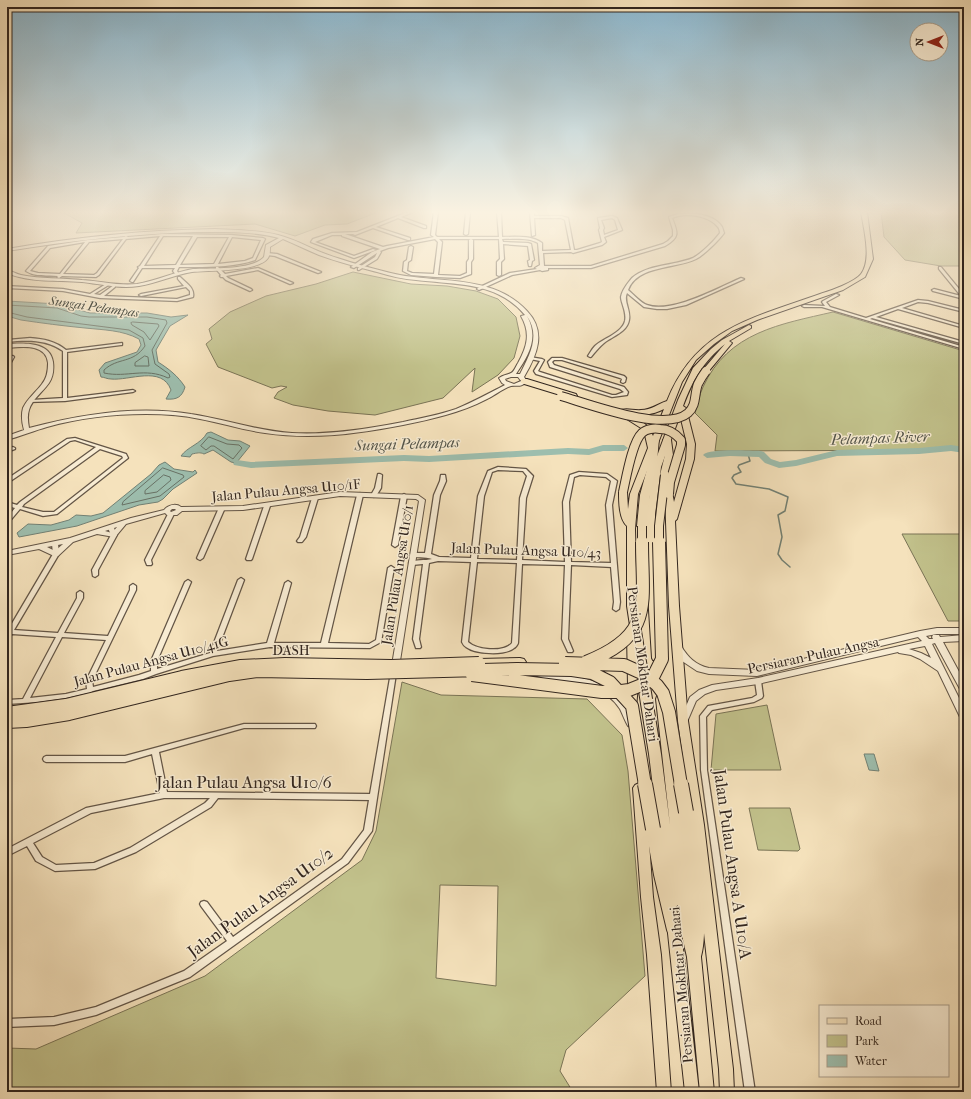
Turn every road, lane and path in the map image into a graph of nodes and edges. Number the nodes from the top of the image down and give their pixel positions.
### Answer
1 (35, 263) edge
2 (71, 263) edge
3 (106, 263) edge
4 (143, 263) edge
5 (180, 263) edge
6 (217, 263) edge
7 (234, 263) edge
8 (257, 263) edge
9 (297, 263) edge
10 (345, 263) edge
11 (361, 263) edge
12 (365, 263) edge
13 (406, 263) edge
14 (437, 263) edge
15 (469, 263) edge
16 (499, 263) edge
17 (544, 263) edge
18 (603, 263) edge
19 (677, 263) edge
20 (868, 263) edge
21 (875, 263) edge
22 (178, 266) junction
23 (216, 266) junction
24 (140, 267) junction
25 (357, 267) junction
26 (545, 267) junction
27 (940, 268) dead end
28 (7, 271) edge
29 (319, 272) dead end
30 (62, 275) junction
31 (499, 275) dead end
32 (178, 276) junction
33 (222, 276) junction
34 (436, 276) junction
35 (57, 279) junction
36 (742, 279) dead end
37 (132, 281) dead end
38 (291, 283) dead end
39 (106, 285) junction
40 (114, 286) junction
41 (188, 286) junction
42 (7, 287) edge
43 (483, 289) junction
44 (250, 290) dead end
45 (934, 290) dead end
46 (627, 291) junction
47 (92, 294) junction
48 (837, 295) junction
49 (100, 297) junction
50 (964, 297) edge
51 (130, 298) junction
52 (804, 306) junction
53 (898, 308) junction
54 (832, 310) junction
55 (964, 311) edge
56 (873, 317) junction
57 (866, 319) junction
58 (964, 327) edge
59 (747, 328) junction
60 (7, 341) edge
61 (964, 343) edge
62 (121, 344) dead end
63 (7, 346) edge
64 (964, 348) edge
65 (65, 351) junction
66 (590, 356) dead end
67 (12, 357) dead end
68 (530, 360) junction
69 (7, 365) edge
70 (513, 375) junction
71 (522, 380) junction
72 (623, 382) dead end
73 (506, 384) junction
74 (134, 391) dead end
75 (561, 396) junction
76 (670, 399) junction
77 (66, 400) junction
78 (682, 400) junction
79 (31, 401) junction
80 (26, 429) junction
81 (7, 434) edge
82 (7, 438) edge
83 (655, 438) junction
84 (667, 440) junction
85 (100, 447) junction
86 (13, 448) dead end
87 (651, 448) junction
88 (7, 451) edge
89 (380, 475) dead end
90 (443, 476) dead end
91 (7, 481) edge
92 (360, 495) junction
93 (374, 495) junction
94 (404, 496) junction
95 (418, 496) joint
96 (315, 498) junction
97 (7, 504) edge
98 (19, 506) junction
99 (267, 506) junction
100 (27, 509) junction
101 (221, 510) junction
102 (14, 513) junction
103 (169, 513) junction
104 (7, 521) edge
105 (124, 523) junction
106 (111, 528) junction
107 (671, 528) junction
108 (631, 529) junction
109 (99, 532) junction
110 (114, 535) junction
111 (72, 540) junction
112 (300, 541) dead end
113 (55, 544) junction
114 (395, 546) dead end
115 (41, 547) junction
116 (7, 553) edge
117 (56, 554) junction
118 (426, 555) junction
119 (200, 558) dead end
120 (249, 559) dead end
121 (413, 559) junction
122 (438, 559) junction
123 (474, 561) junction
124 (424, 562) junction
125 (520, 562) junction
126 (568, 563) junction
127 (149, 564) dead end
128 (613, 564) junction
129 (391, 568) dead end
130 (96, 574) dead end
131 (241, 580) dead end
132 (188, 582) dead end
133 (288, 583) dead end
134 (133, 586) dead end
135 (80, 593) dead end
136 (632, 606) junction
137 (616, 609) dead end
138 (964, 631) edge
139 (933, 632) junction
140 (8, 634) edge
141 (920, 634) junction
142 (60, 635) junction
143 (110, 638) junction
144 (960, 638) edge
145 (938, 640) junction
146 (928, 643) junction
147 (324, 644) junction
148 (270, 645) junction
149 (418, 647) dead end
150 (678, 648) junction
151 (570, 651) dead end
152 (892, 652) junction
153 (213, 654) junction
154 (949, 659) junction
155 (401, 664) junction
156 (581, 664) junction
157 (384, 666) junction
158 (450, 671) junction
159 (154, 672) junction
160 (944, 672) junction
161 (393, 674) junction
162 (758, 681) junction
163 (964, 689) edge
164 (90, 691) junction
165 (24, 701) junction
166 (7, 702) edge
167 (7, 712) edge
168 (964, 717) edge
169 (7, 721) edge
170 (683, 721) junction
171 (313, 726) dead end
172 (634, 734) junction
173 (155, 751) junction
174 (46, 759) dead end
175 (164, 795) junction
176 (216, 796) junction
177 (373, 797) junction
178 (28, 842) junction
179 (7, 853) edge
180 (204, 904) dead end
181 (674, 930) junction
182 (232, 942) junction
183 (694, 957) junction
184 (7, 1023) edge
185 (726, 1069) junction
186 (664, 1092) edge
187 (692, 1092) edge
188 (707, 1092) edge
189 (727, 1092) edge
190 (730, 1092) edge
191 (750, 1092) edge

1 - 30 street
2 - 30 street
3 - 30 street
4 - 24 street
5 - 22 street
6 - 23 street
7 - 23 street
8 - 23 street
9 - 29 street
10 - 25 street
11 - 25 street
12 - 25 street
13 - 34 street
14 - 34 street
15 - 34 street
16 - 31 street
17 - 26 street
18 - 26 street
19 - 46 street
20 - 76 main road, Persiaran Mokhtar Dahari
21 - 48 main road, Persiaran Mokhtar Dahari
22 - 23 street
22 - 24 street
22 - 32 street
23 - 32 street
23 - 33 street
24 - 37 street
25 - 43 street
26 - 43 street
27 - 50 street
28 - 35 street
30 - 35 street
32 - 40 street
32 - 41 street
33 - 38 street
33 - 44 street
35 - 39 street
36 - 46 street
39 - 40 street
39 - 47 street
40 - 49 street
41 - 51 street
41 - 51 street
42 - 47 street
43 - 68 street
43 - 70 street
45 - 50 street
46 - 66 street
47 - 49 street
48 - 52 main road, Persiaran Mokhtar Dahari
48 - 54 street
49 - 51 street
52 - 54 street
52 - 59 main road, Persiaran Mokhtar Dahari
53 - 55 street
53 - 56 street
53 - 58 street
54 - 57 street
56 - 57 street
56 - 61 street
57 - 64 street
59 - 75 main road, bridge
59 - 78 main road, Persiaran Mokhtar Dahari
60 - 65 street
62 - 65 street
63 - 79 street
65 - 77 street
67 - 69 street
68 - 71 street
68 - 72 street
70 - 71 street
70 - 73 street
71 - 73 street
71 - 75 main road
71 - 76 main road
73 - 80 street
74 - 77 street
75 - 87 main road
76 - 83 main road, Persiaran Mokhtar Dahari
77 - 79 street
78 - 84 main road, Persiaran Mokhtar Dahari
78 - 107 main road
79 - 80 street
80 - 81 street
80 - 82 street
83 - 87 main road, Persiaran Mokhtar Dahari
83 - 156 highway, bridge
84 - 158 highway, bridge
84 - 183 main road, Persiaran Mokhtar Dahari
85 - 91 street
85 - 98 street
85 - 100 street
86 - 88 street
87 - 108 main road, Persiaran Mokhtar Dahari
89 - 93 street
90 - 118 street
92 - 93 street, Jalan Pulau Angsa U10/1F
92 - 96 street, Jalan Pulau Angsa U10/1F
92 - 147 street
93 - 94 street, Jalan Pulau Angsa U10/1F
94 - 95 street, Jalan Pulau Angsa U10/1F
94 - 114 street
95 - 121 street, Jalan Pulau Angsa U10/1
96 - 99 street, Jalan Pulau Angsa U10/1F
96 - 112 street
97 - 98 street
98 - 100 street
98 - 102 street
99 - 101 street, Jalan Pulau Angsa U10/1F
99 - 120 street
100 - 102 street
101 - 103 street, Jalan Pulau Angsa U10/1F
101 - 119 street
102 - 104 street
103 - 105 street
103 - 127 street
105 - 106 street
105 - 110 street
106 - 109 street
106 - 110 street
107 - 108 main road, bridge
107 - 150 main road
108 - 136 main road, Persiaran Mokhtar Dahari
109 - 110 street
109 - 111 street
110 - 130 street
111 - 113 street
111 - 117 street
113 - 115 street
113 - 117 street
115 - 116 street
115 - 117 street
117 - 140 street
118 - 121 street
118 - 122 street
121 - 124 street
121 - 155 street, Jalan Pulau Angsa U10/1
122 - 123 street, Jalan Pulau Angsa U10/43
122 - 124 street
123 - 125 street, Jalan Pulau Angsa U10/43
123 - 125 street
123 - 125 street
124 - 149 street
125 - 126 street, Jalan Pulau Angsa U10/43
126 - 128 street, Jalan Pulau Angsa U10/43
126 - 128 street
126 - 151 street
128 - 137 street
129 - 147 street, Jalan Pulau Angsa U10/41G
131 - 153 street
132 - 159 street
133 - 148 street
134 - 143 street
135 - 142 street
136 - 155 street
136 - 172 main road
136 - 181 main road, Persiaran Mokhtar Dahari
138 - 139 street, Persiaran Pulau Angsa
139 - 141 street, Persiaran Pulau Angsa
139 - 145 street
140 - 142 street
141 - 146 street
141 - 150 street, Persiaran Pulau Angsa
142 - 143 street
142 - 165 street
143 - 164 street
144 - 145 street, Persiaran Pulau Angsa
144 - 154 street
145 - 146 street, Persiaran Pulau Angsa
145 - 154 street
146 - 152 street, Persiaran Pulau Angsa
146 - 160 street
147 - 148 street, Jalan Pulau Angsa U10/41G
148 - 153 street, Jalan Pulau Angsa U10/41G
150 - 170 main road
152 - 160 street
152 - 162 street, Persiaran Pulau Angsa
153 - 159 street, Jalan Pulau Angsa U10/41G
154 - 163 street
155 - 157 street
155 - 161 street
155 - 172 street
156 - 167 highway, DASH, bridge
156 - 183 highway, DASH, bridge
157 - 161 street
157 - 167 street
157 - 169 street
158 - 169 highway, DASH, bridge
158 - 181 highway, bridge
159 - 164 street, Jalan Pulau Angsa U10/41G
160 - 168 street
161 - 177 street, Jalan Pulau Angsa U10/2
162 - 170 street, Persiaran Pulau Angsa
162 - 191 street, Jalan Pulau Angsa A U10/A
164 - 165 street, Jalan Pulau Angsa U10/41G
165 - 166 street, Jalan Pulau Angsa U10/41G
170 - 185 main road
171 - 173 street
172 - 186 main road
173 - 174 street
173 - 175 street
175 - 176 street, Jalan Pulau Angsa U10/6
175 - 178 street, Jalan Pulau Angsa U10/6
176 - 177 street, Jalan Pulau Angsa U10/6
176 - 178 street
177 - 182 street, Jalan Pulau Angsa U10/2
178 - 179 street, Jalan Pulau Angsa U10/6
180 - 182 street
181 - 187 main road, Persiaran Mokhtar Dahari
182 - 184 street, Jalan Pulau Angsa U10/2
183 - 188 main road, Persiaran Mokhtar Dahari
185 - 189 main road
185 - 190 main road

